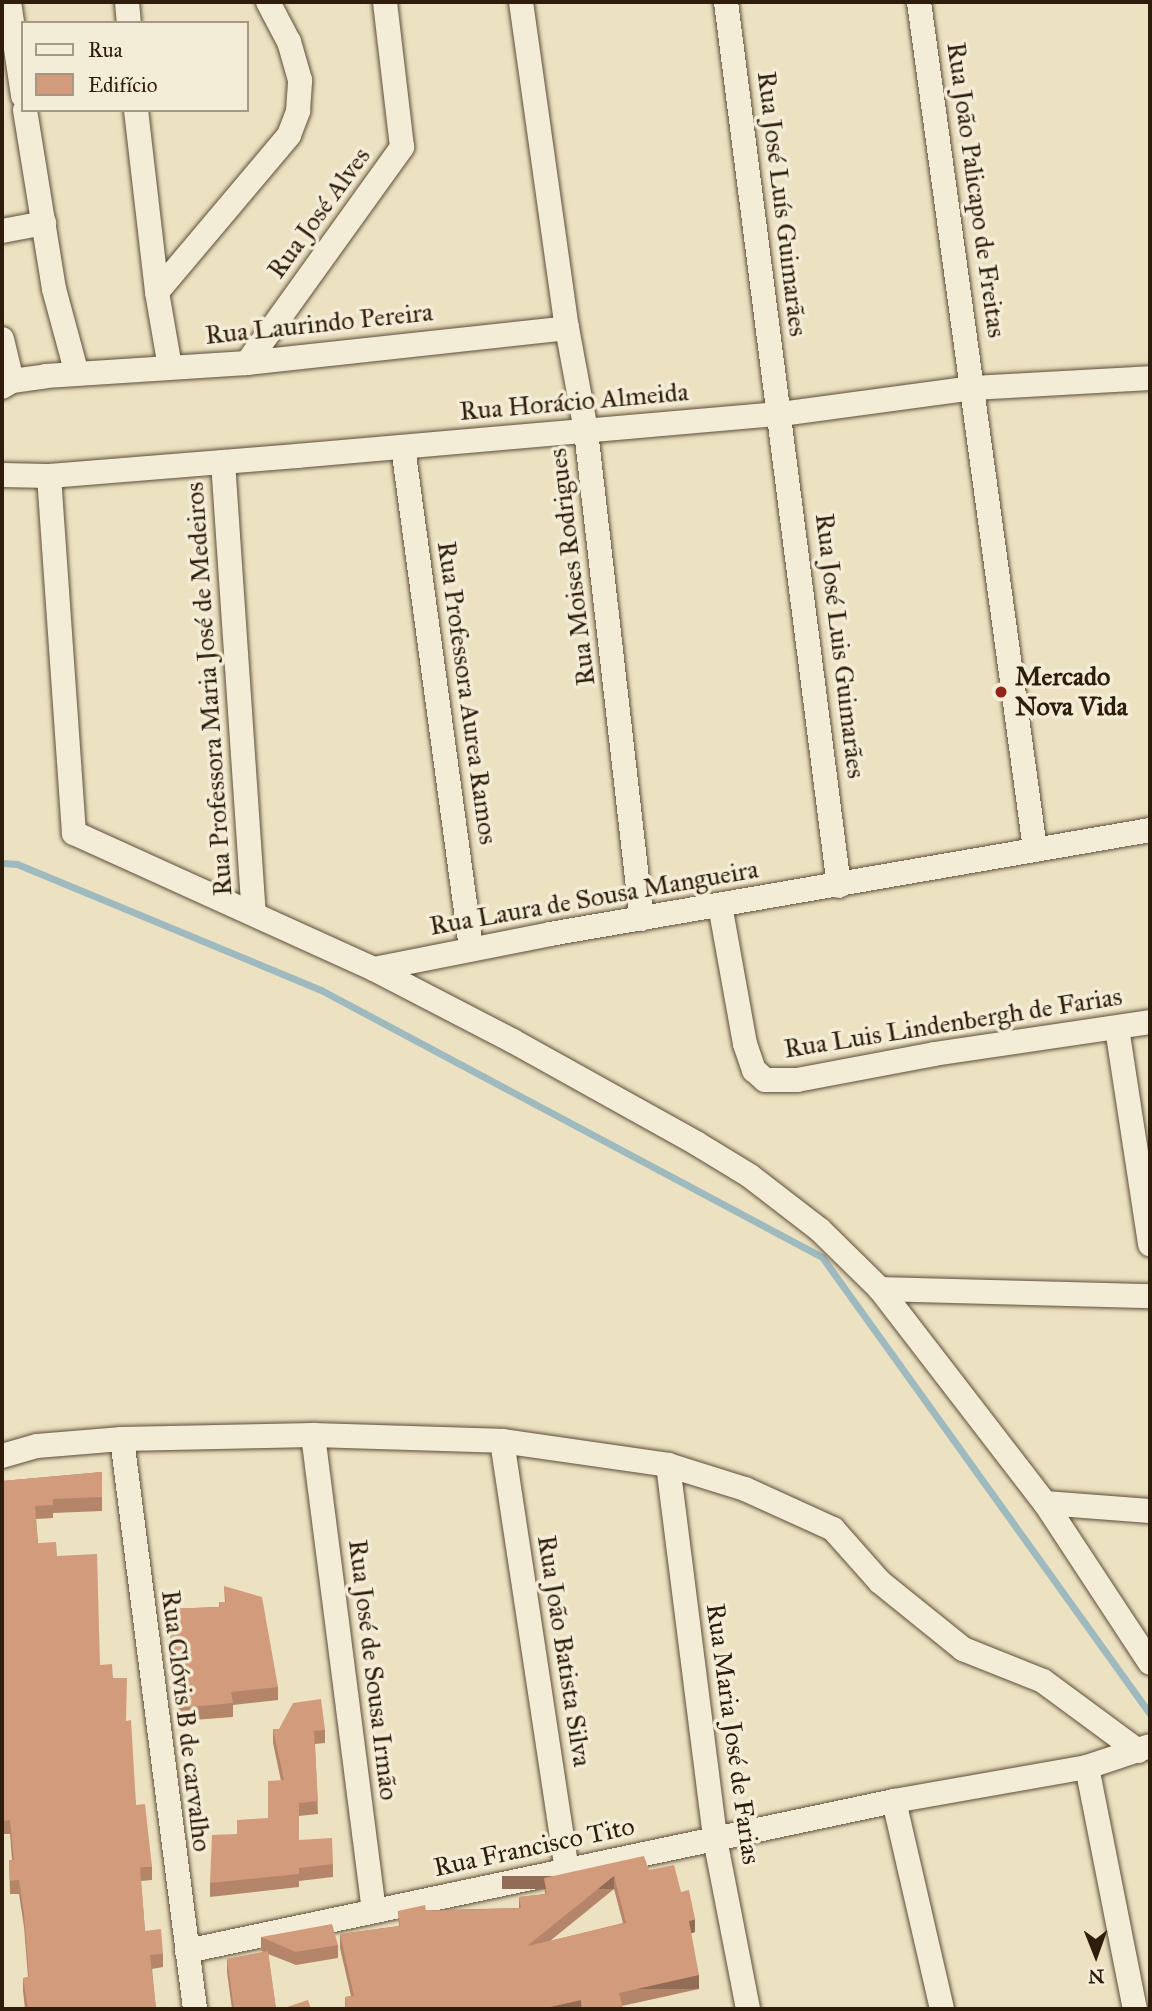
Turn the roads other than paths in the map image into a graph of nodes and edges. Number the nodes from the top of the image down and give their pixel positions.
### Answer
1 (9, 2) edge
2 (127, 2) edge
3 (268, 2) edge
4 (385, 2) edge
5 (521, 2) edge
6 (726, 2) edge
7 (919, 2) edge
8 (129, 21) edge
9 (21, 83) edge
10 (25, 112) edge
11 (136, 112) edge
12 (44, 223) junction
13 (2, 231) edge
14 (157, 292) junction
15 (567, 328) junction
16 (2, 339) edge
17 (247, 363) junction
18 (170, 367) junction
19 (77, 373) junction
20 (1150, 379) edge
21 (7, 384) edge
22 (974, 388) junction
23 (781, 414) junction
24 (586, 431) junction
25 (403, 447) junction
26 (223, 462) junction
27 (2, 475) edge
28 (49, 476) junction
29 (1150, 830) edge
30 (1035, 849) junction
31 (839, 886) junction
32 (720, 905) junction
33 (254, 912) junction
34 (642, 919) junction
35 (471, 948) junction
36 (374, 969) junction
37 (1150, 1022) edge
38 (1117, 1028) junction
39 (1150, 1244) edge
40 (880, 1289) junction
41 (1150, 1296) edge
42 (313, 1435) junction
43 (122, 1439) junction
44 (502, 1441) junction
45 (2, 1456) edge
46 (668, 1465) junction
47 (1045, 1503) junction
48 (1150, 1511) edge
49 (1150, 1663) edge
50 (1144, 1749) edge
51 (1087, 1767) junction
52 (894, 1801) junction
53 (716, 1839) junction
54 (568, 1871) junction
55 (374, 1911) junction
56 (187, 1951) junction
57 (195, 2009) edge
58 (748, 2009) edge
59 (942, 2009) edge
60 (1135, 2009) edge

1 - 9 street
2 - 8 street
3 - 14 street
4 - 17 street, Rua José Alves
5 - 15 street, Rua Moises Rodrigues
6 - 23 street, Rua José Luís Guimarães
7 - 22 street, Rua João Palicapo de Freitas
10 - 12 street
11 - 14 street
12 - 13 street
12 - 19 street
14 - 18 street
15 - 17 street, Rua Laurindo Pereira
15 - 24 street, Rua Moises Rodrigues
16 - 21 street
17 - 18 street, Rua Laurindo Pereira
18 - 19 street, Rua Laurindo Pereira
19 - 21 street, Rua Laurindo Pereira
20 - 22 street, Rua Horácio Almeida
22 - 23 street, Rua Horácio Almeida
22 - 30 street, Rua João Palicapo de Freitas
23 - 24 street, Rua Horácio Almeida
23 - 31 street, Rua José Luis Guimarães
24 - 25 street, Rua Horácio Almeida
24 - 34 street, Rua Moises Rodrigues
25 - 26 street, Rua Horácio Almeida
25 - 35 street, Rua Professora Aurea Ramos
26 - 28 street, Rua Horácio Almeida
26 - 33 street, Rua Professora Maria José de Medeiros
27 - 28 street, Rua Horácio Almeida
28 - 33 street
29 - 30 street, Rua Laura de Sousa Mangueira
30 - 31 street, Rua Laura de Sousa Mangueira
31 - 32 street, Rua Laura de Sousa Mangueira
32 - 34 street, Rua Laura de Sousa Mangueira
32 - 38 street, Rua Luis Lindenbergh de Farias
33 - 36 street
34 - 35 street, Rua Laura de Sousa Mangueira
35 - 36 street, Rua Laura de Sousa Mangueira
36 - 40 street
37 - 38 street, Rua Luis Lindenbergh de Farias
38 - 39 street
40 - 41 street
40 - 47 street
42 - 43 street
42 - 44 street
42 - 55 street, Rua José de Sousa Irmão
43 - 45 street
43 - 56 street, Rua Clóvis B de carvalho
44 - 46 street
44 - 54 street, Rua João Batista Silva
46 - 50 street
46 - 53 street, Rua Maria José de Farias
47 - 48 street
47 - 49 street
50 - 51 street, Rua Francisco Tito
51 - 52 street, Rua Francisco Tito
51 - 60 street
52 - 53 street, Rua Francisco Tito
52 - 59 street
53 - 54 street, Rua Francisco Tito
53 - 58 street, Rua Maria José de Farias
54 - 55 street, Rua Francisco Tito
55 - 56 street, Rua Francisco Tito
56 - 57 street, Rua Clóvis B de carvalho

